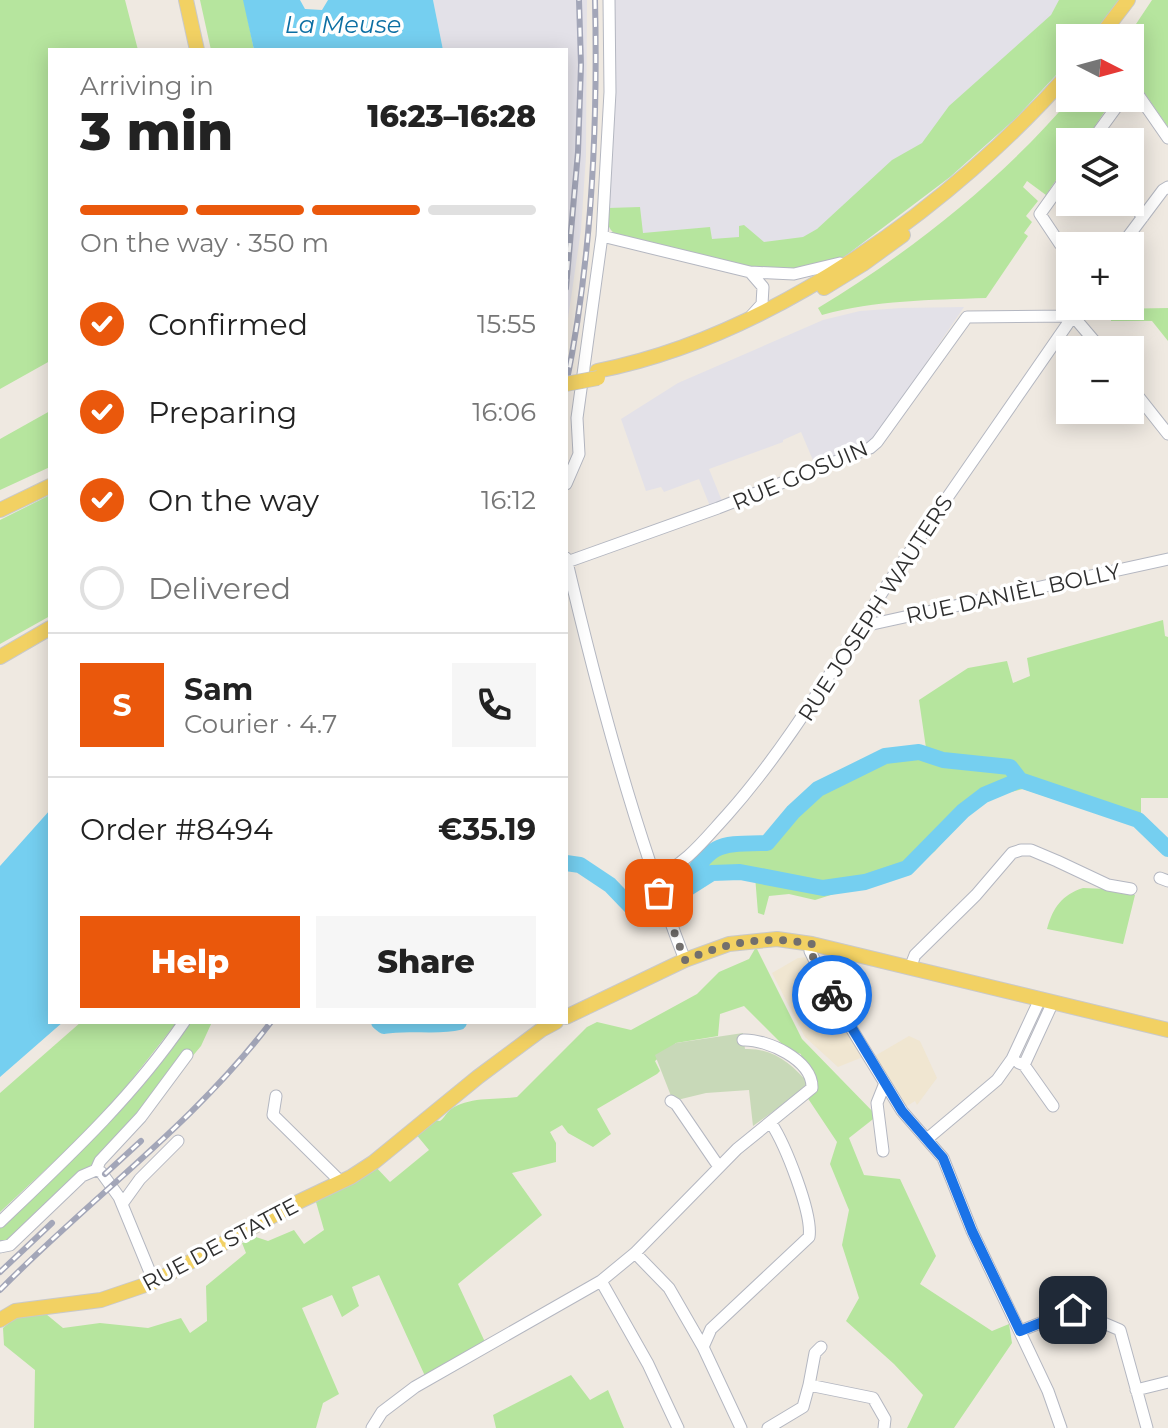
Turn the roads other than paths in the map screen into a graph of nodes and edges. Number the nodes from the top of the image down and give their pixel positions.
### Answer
1 (186, 0) edge
2 (609, 0) edge
3 (1128, 0) edge
4 (1138, 0) edge
5 (1110, 24) edge
6 (1120, 24) edge
7 (197, 48) edge
8 (1056, 87) edge
9 (1056, 99) edge
10 (1144, 103) edge
11 (1168, 138) edge
12 (1168, 187) edge
13 (1056, 192) edge
14 (1143, 217) joint
15 (1132, 232) edge
16 (602, 236) junction
17 (1056, 238) edge
18 (852, 259) junction
19 (750, 272) junction
20 (1056, 312) edge
21 (749, 319) junction
22 (1070, 320) edge
23 (598, 375) junction
24 (568, 376) edge
25 (568, 383) edge
26 (1144, 404) edge
27 (1168, 434) edge
28 (48, 479) edge
29 (568, 479) edge
30 (48, 487) edge
31 (0, 501) edge
32 (0, 510) edge
33 (568, 559) edge
34 (1168, 559) edge
35 (568, 563) edge
36 (859, 627) junction
37 (48, 629) edge
38 (0, 646) edge
39 (21, 646) junction
40 (0, 657) edge
41 (654, 877) junction
42 (1131, 889) dead end
43 (812, 944) junction
44 (685, 960) junction
45 (910, 968) junction
46 (1046, 1001) junction
47 (568, 1016) edge
48 (182, 1024) edge
49 (552, 1024) edge
50 (1168, 1030) edge
51 (743, 1040) dead end
52 (187, 1055) dead end
53 (1012, 1059) junction
54 (1024, 1065) junction
55 (885, 1083) junction
56 (276, 1096) dead end
57 (671, 1101) dead end
58 (1053, 1106) dead end
59 (771, 1123) junction
60 (927, 1139) junction
61 (178, 1141) dead end
62 (883, 1151) dead end
63 (719, 1167) junction
64 (96, 1170) junction
65 (341, 1182) junction
66 (122, 1204) junction
67 (0, 1222) edge
68 (0, 1247) edge
69 (635, 1253) junction
70 (601, 1281) junction
71 (154, 1282) junction
72 (2, 1318) edge
73 (689, 1324) junction
74 (711, 1329) junction
75 (1020, 1331) junction
76 (703, 1347) junction
77 (821, 1347) dead end
78 (1168, 1382) edge
79 (809, 1385) junction
80 (1136, 1390) junction
81 (372, 1428) edge
82 (678, 1428) edge
83 (741, 1428) edge
84 (768, 1428) edge
85 (884, 1428) edge
86 (1061, 1428) edge
87 (1147, 1428) edge

1 - 7 main road
2 - 16 street
3 - 5 main road
4 - 6 main road
8 - 18 main road
9 - 23 main road
10 - 11 street
12 - 14 street
13 - 17 street
14 - 15 street
16 - 19 street
16 - 29 street
18 - 19 street
18 - 21 main road
19 - 21 street
20 - 33 street, RUE GOSUIN
21 - 23 main road
22 - 36 street, RUE JOSEPH WAUTERS
23 - 24 main road
23 - 25 main road, bridge
26 - 27 street
28 - 31 main road
30 - 32 main road
34 - 36 street, RUE DANIÈL BOLLY
35 - 41 street
36 - 41 street, RUE JOSEPH WAUTERS
37 - 39 main road
38 - 39 main road
39 - 40 main road
41 - 44 street
42 - 45 street
43 - 44 main road
43 - 45 main road
43 - 55 street
44 - 47 main road
45 - 46 main road
46 - 50 main road
46 - 53 street
46 - 54 street
48 - 67 street
49 - 65 main road, RUE DE STATTE
51 - 59 street
52 - 64 street
53 - 54 street
53 - 60 street
54 - 58 street
55 - 60 street
55 - 62 street
56 - 65 street
57 - 63 street
59 - 63 street
59 - 74 street
60 - 75 street
61 - 66 street
63 - 69 street
64 - 66 street
64 - 68 street
65 - 71 main road, RUE DE STATTE
66 - 71 street
69 - 70 street
69 - 73 street
70 - 81 street
70 - 82 street
71 - 72 main road, RUE DE STATTE
73 - 74 street
73 - 76 street
74 - 76 street
75 - 80 street
75 - 86 street
76 - 83 street
77 - 79 street
78 - 80 street
79 - 84 street
79 - 85 street
80 - 87 street

